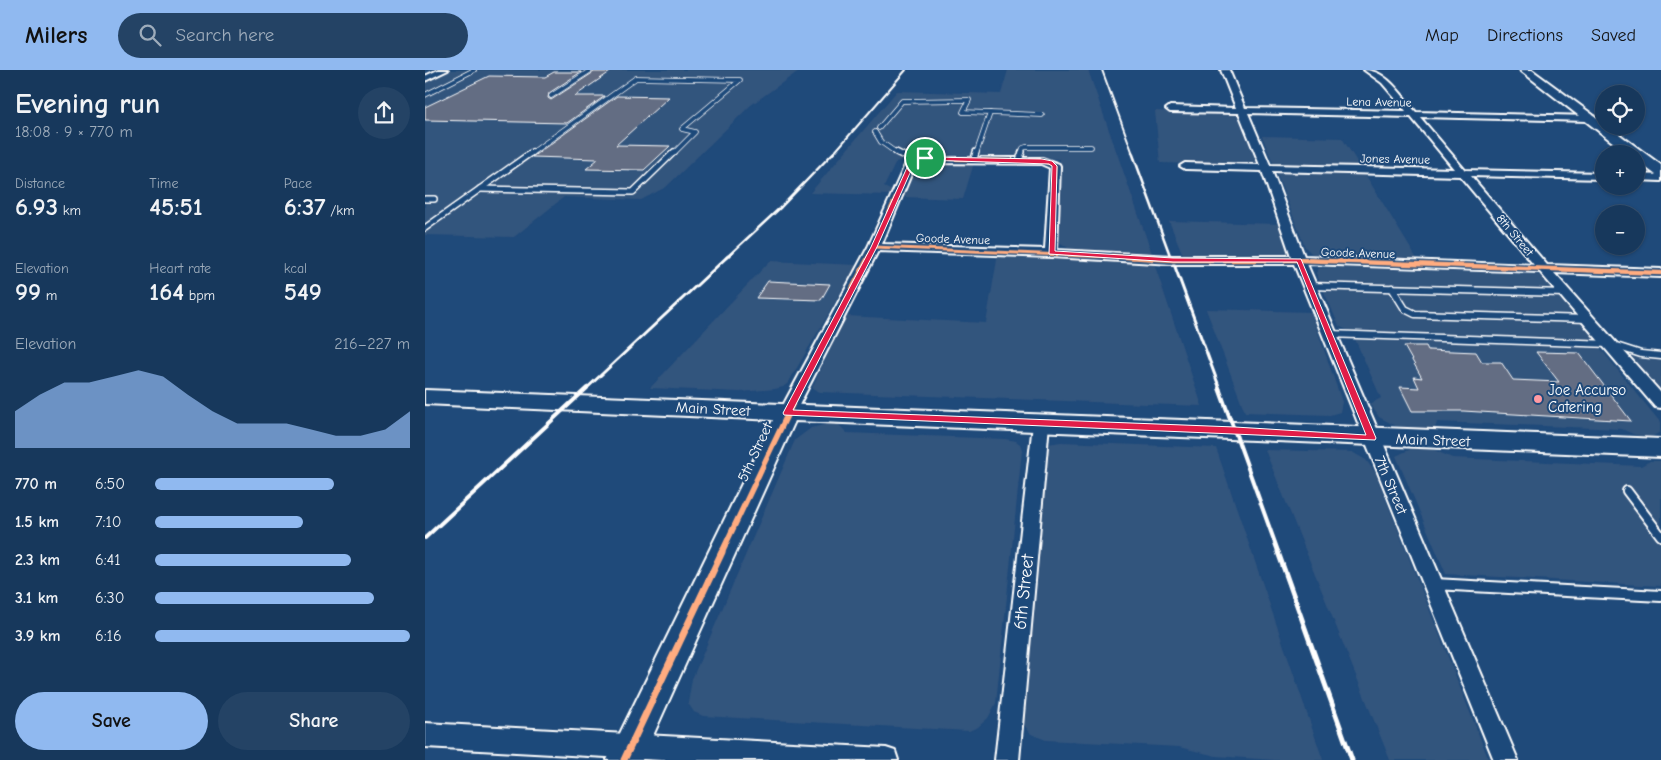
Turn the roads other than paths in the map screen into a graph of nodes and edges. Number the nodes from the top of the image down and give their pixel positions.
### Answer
1 (444, 70) edge
2 (474, 70) edge
3 (591, 70) edge
4 (1225, 70) edge
5 (1368, 70) edge
6 (1525, 70) edge
7 (426, 78) edge
8 (425, 95) edge
9 (551, 96) dead end
10 (1170, 109) dead end
11 (1243, 111) junction
12 (990, 113) junction
13 (1042, 115) dead end
14 (1413, 115) junction
15 (1588, 118) junction
16 (1091, 148) dead end
17 (974, 159) junction
18 (915, 160) junction
19 (1019, 160) junction
20 (1051, 162) joint
21 (1185, 166) dead end
22 (1266, 168) junction
23 (1661, 172) edge
24 (1464, 173) junction
25 (1595, 176) edge
26 (1645, 177) edge
27 (1661, 178) edge
28 (480, 189) junction
29 (425, 199) edge
30 (434, 199) dead end
31 (425, 228) edge
32 (874, 247) junction
33 (1051, 253) junction
34 (1299, 260) junction
35 (1544, 269) junction
36 (1661, 272) edge
37 (1309, 286) junction
38 (1391, 288) junction
39 (1565, 293) junction
40 (1588, 319) junction
41 (1329, 334) junction
42 (1610, 344) junction
43 (1661, 356) edge
44 (425, 397) edge
45 (1661, 403) edge
46 (787, 413) junction
47 (1041, 424) junction
48 (1372, 438) junction
49 (1661, 448) edge
50 (1627, 491) dead end
51 (1661, 536) edge
52 (1433, 584) junction
53 (1661, 596) edge
54 (425, 735) edge
55 (627, 753) edge
56 (886, 760) edge
57 (1007, 760) edge
58 (1506, 760) edge

1 - 7 street
2 - 8 lane
3 - 9 lane
4 - 11 street, 7th Street
5 - 14 street, 8th Street
6 - 15 main road
10 - 11 street, Lena Avenue
11 - 14 street, Lena Avenue
11 - 22 street, 7th Street
12 - 13 lane
12 - 17 lane
12 - 18 lane
14 - 15 street, Lena Avenue
14 - 24 street, 8th Street
15 - 23 main road
16 - 19 lane
17 - 18 street
17 - 19 street
18 - 32 street, 5th Street
19 - 20 street
20 - 33 street
21 - 22 street, Jones Avenue
22 - 24 street, Jones Avenue
22 - 34 street, 7th Street
24 - 25 street, Jones Avenue
24 - 35 street, 8th Street
26 - 27 street
28 - 28 lane
28 - 31 lane
29 - 30 lane
32 - 33 street, Goode Avenue
32 - 46 street, 5th Street
33 - 34 street, Goode Avenue
34 - 35 street, Goode Avenue
34 - 37 street, 7th Street
35 - 36 street, Goode Avenue
35 - 39 street, 8th Street
37 - 38 lane
37 - 41 street, 7th Street
38 - 39 lane
38 - 40 lane
39 - 40 street, 8th Street
40 - 42 street, 8th Street
41 - 42 lane
41 - 48 street, 7th Street
42 - 43 lane
42 - 45 street, 8th Street
44 - 46 main road, Main Street
46 - 47 main road, Main Street
46 - 55 main road, 5th Street
47 - 48 main road, Main Street
47 - 57 street, 6th Street
48 - 49 main road, Main Street
48 - 52 street, 7th Street
50 - 51 lane
52 - 53 lane
52 - 58 street, 7th Street
54 - 55 street
55 - 56 street

